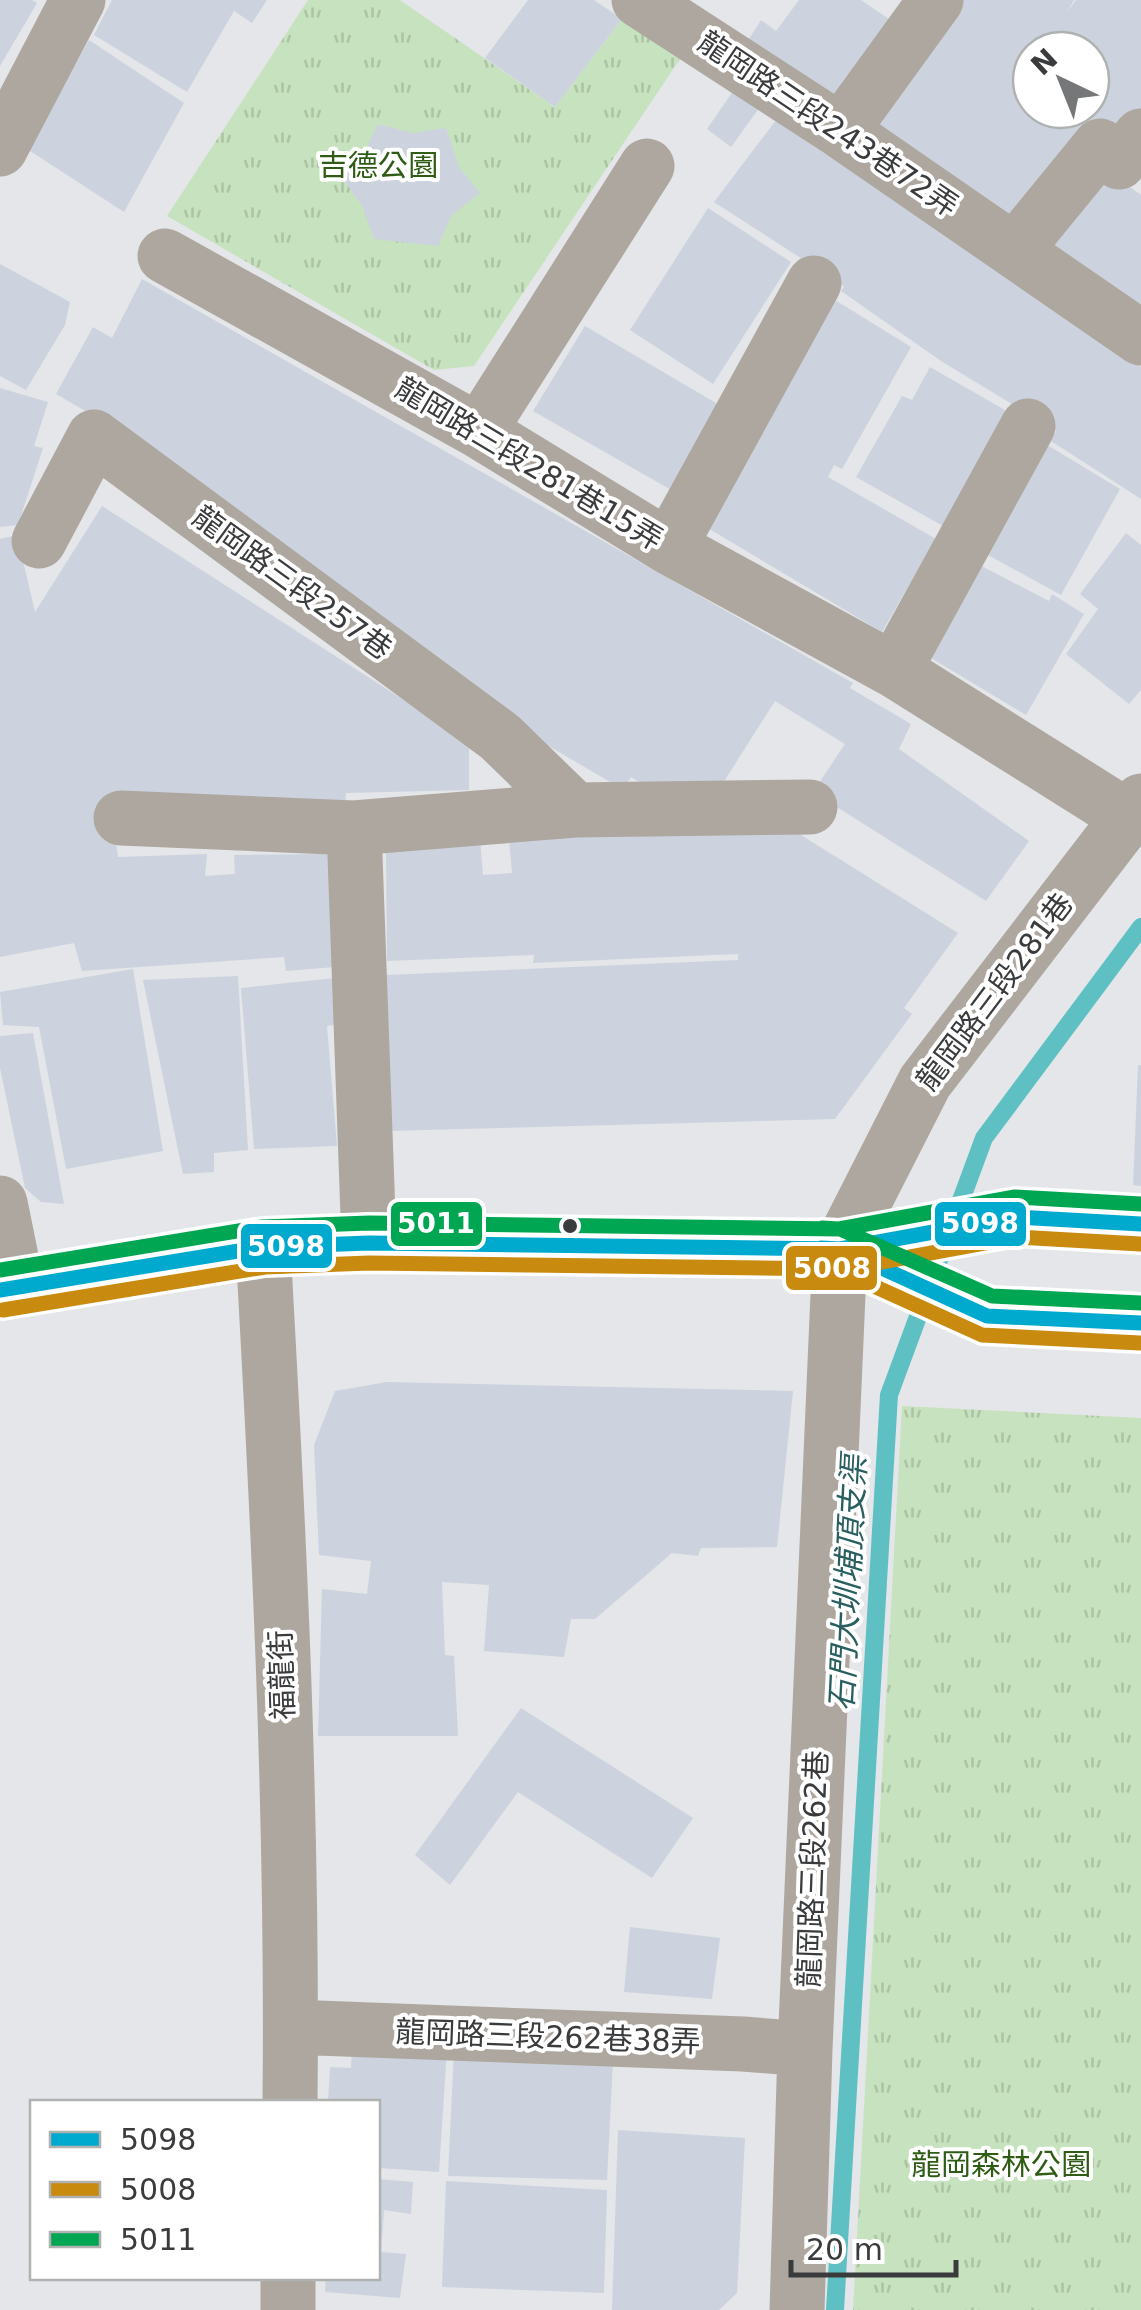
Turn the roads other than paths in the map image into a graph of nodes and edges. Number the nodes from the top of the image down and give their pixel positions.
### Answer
1 (78, 0) edge
2 (639, 0) edge
3 (936, 0) edge
4 (842, 131) junction
5 (1141, 136) edge
6 (2, 142) edge
7 (648, 166) dead end
8 (1015, 250) junction
9 (165, 256) dead end
10 (814, 282) dead end
11 (1141, 338) edge
12 (1028, 426) dead end
13 (480, 431) junction
14 (39, 541) dead end
15 (669, 547) junction
16 (894, 670) junction
17 (810, 807) dead end
18 (1134, 809) edge
19 (575, 810) junction
20 (122, 818) dead end
21 (354, 828) junction
22 (0, 1203) edge
23 (1141, 1224) edge
24 (369, 1243) junction
25 (264, 1247) junction
26 (840, 1249) junction
27 (8, 1288) edge
28 (1141, 1323) edge
29 (290, 2027) junction
30 (805, 2049) junction
31 (290, 2100) edge
32 (288, 2280) edge
33 (288, 2310) edge
34 (798, 2310) edge

1 - 6 street
2 - 4 street, 龍岡路三段243巷72弄
3 - 4 street
4 - 8 street, 龍岡路三段243巷72弄
5 - 8 street
7 - 13 street
8 - 11 street, 龍岡路三段243巷72弄
9 - 13 street, 龍岡路三段281巷15弄
10 - 15 street
12 - 16 street
13 - 15 street, 龍岡路三段281巷15弄
14 - 19 street, 龍岡路三段257巷
15 - 16 street, 龍岡路三段281巷15弄
16 - 18 street, 龍岡路三段281巷15弄
17 - 19 street
18 - 26 street, 龍岡路三段281巷
19 - 21 street
20 - 21 street
21 - 24 street
22 - 27 street
23 - 26 main road
24 - 25 main road
24 - 26 main road
25 - 27 main road
25 - 29 street, 福龍街
26 - 28 main road
26 - 30 street, 龍岡路三段262巷
29 - 30 street, 龍岡路三段262巷38弄
29 - 31 street, 福龍街
30 - 34 street, 龍岡路三段262巷
32 - 33 street

